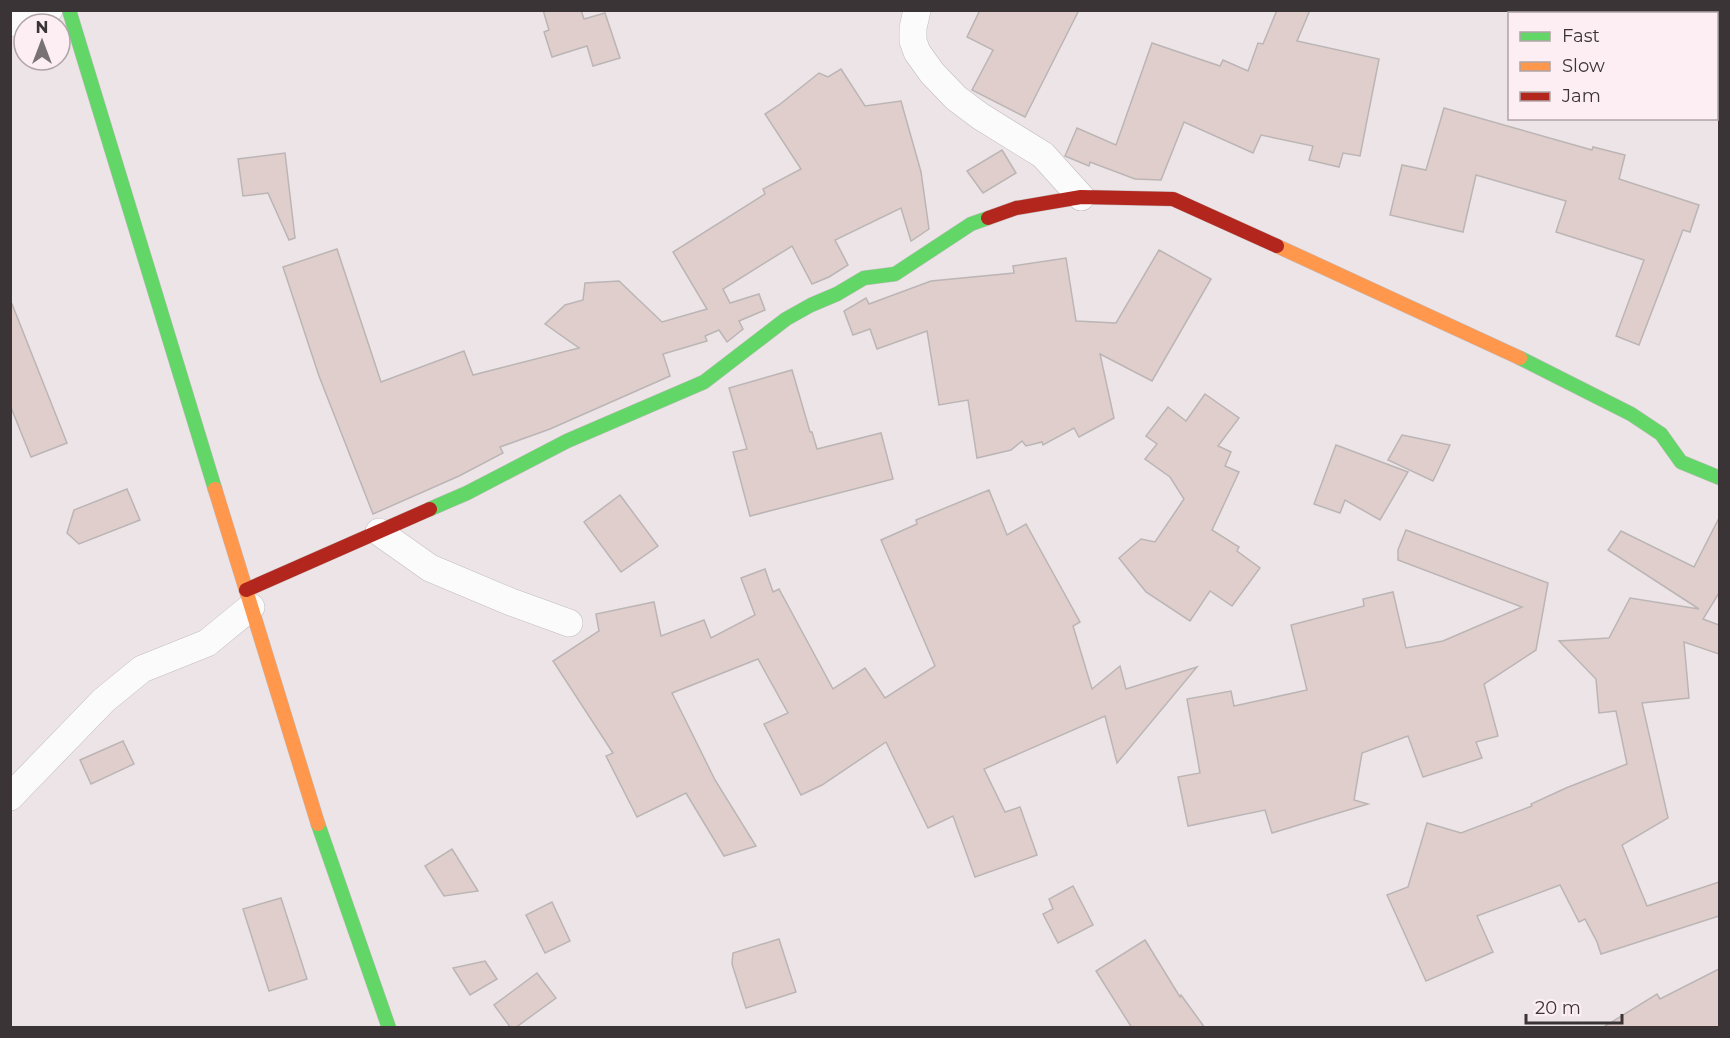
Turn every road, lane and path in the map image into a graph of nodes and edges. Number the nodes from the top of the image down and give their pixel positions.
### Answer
1 (49, 10) edge
2 (69, 10) edge
3 (916, 10) edge
4 (10, 23) edge
5 (1081, 197) junction
6 (1719, 478) edge
7 (379, 532) junction
8 (249, 598) junction
9 (569, 623) dead end
10 (10, 797) edge
11 (389, 1028) edge

1 - 4 street
2 - 8 main road
3 - 5 street
5 - 6 main road
5 - 7 main road
7 - 8 main road
7 - 9 street
8 - 10 street
8 - 11 main road

